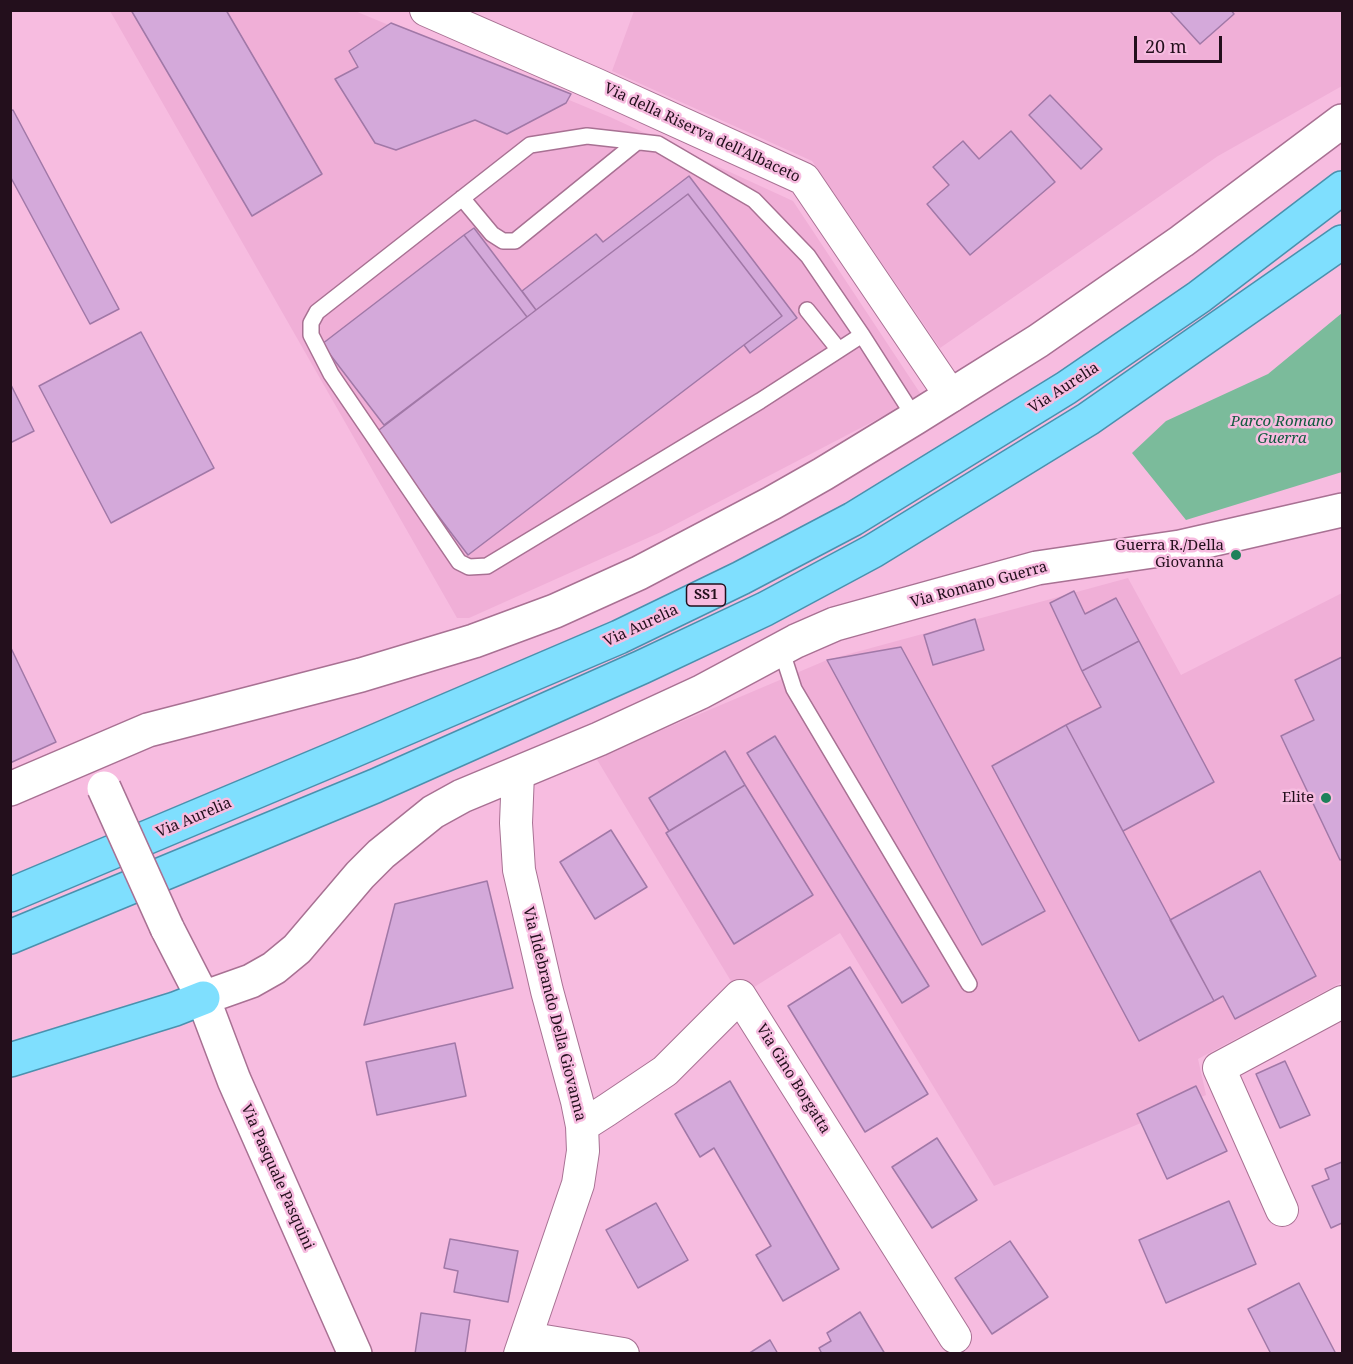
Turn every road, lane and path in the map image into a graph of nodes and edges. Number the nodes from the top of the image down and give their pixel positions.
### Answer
1 (426, 10) edge
2 (1342, 121) edge
3 (637, 142) junction
4 (1342, 189) edge
5 (462, 198) junction
6 (1342, 242) edge
7 (807, 310) dead end
8 (862, 335) junction
9 (840, 350) junction
10 (951, 396) junction
11 (915, 418) junction
12 (1342, 510) edge
13 (781, 649) junction
14 (89, 755) junction
15 (518, 773) junction
16 (10, 789) edge
17 (10, 895) edge
18 (10, 937) edge
19 (969, 984) dead end
20 (203, 998) junction
21 (1342, 1002) edge
22 (10, 1060) edge
23 (582, 1126) junction
24 (1282, 1210) dead end
25 (955, 1336) dead end
26 (523, 1346) edge
27 (355, 1353) edge
28 (623, 1353) edge

1 - 10 street, Via della Riserva dell'Albaceto
2 - 10 street
3 - 5 lane
3 - 5 lane
3 - 8 lane
4 - 17 highway, Via Aurelia / SS1
5 - 9 lane
6 - 18 highway, SS1
7 - 9 lane
8 - 9 lane
8 - 11 lane
10 - 11 street
11 - 14 street
12 - 13 street, Via Romano Guerra
13 - 15 street, Via Romano Guerra
13 - 19 lane
14 - 16 street
14 - 20 street, Via Pasquale Pasquini, bridge
15 - 20 street
15 - 23 street, Via Ildebrando Della Giovanna
20 - 22 highway
20 - 27 street, Via Pasquale Pasquini
21 - 24 street
23 - 25 street, Via Gino Borgatta
23 - 26 street, Via Ildebrando Della Giovanna
26 - 28 street

